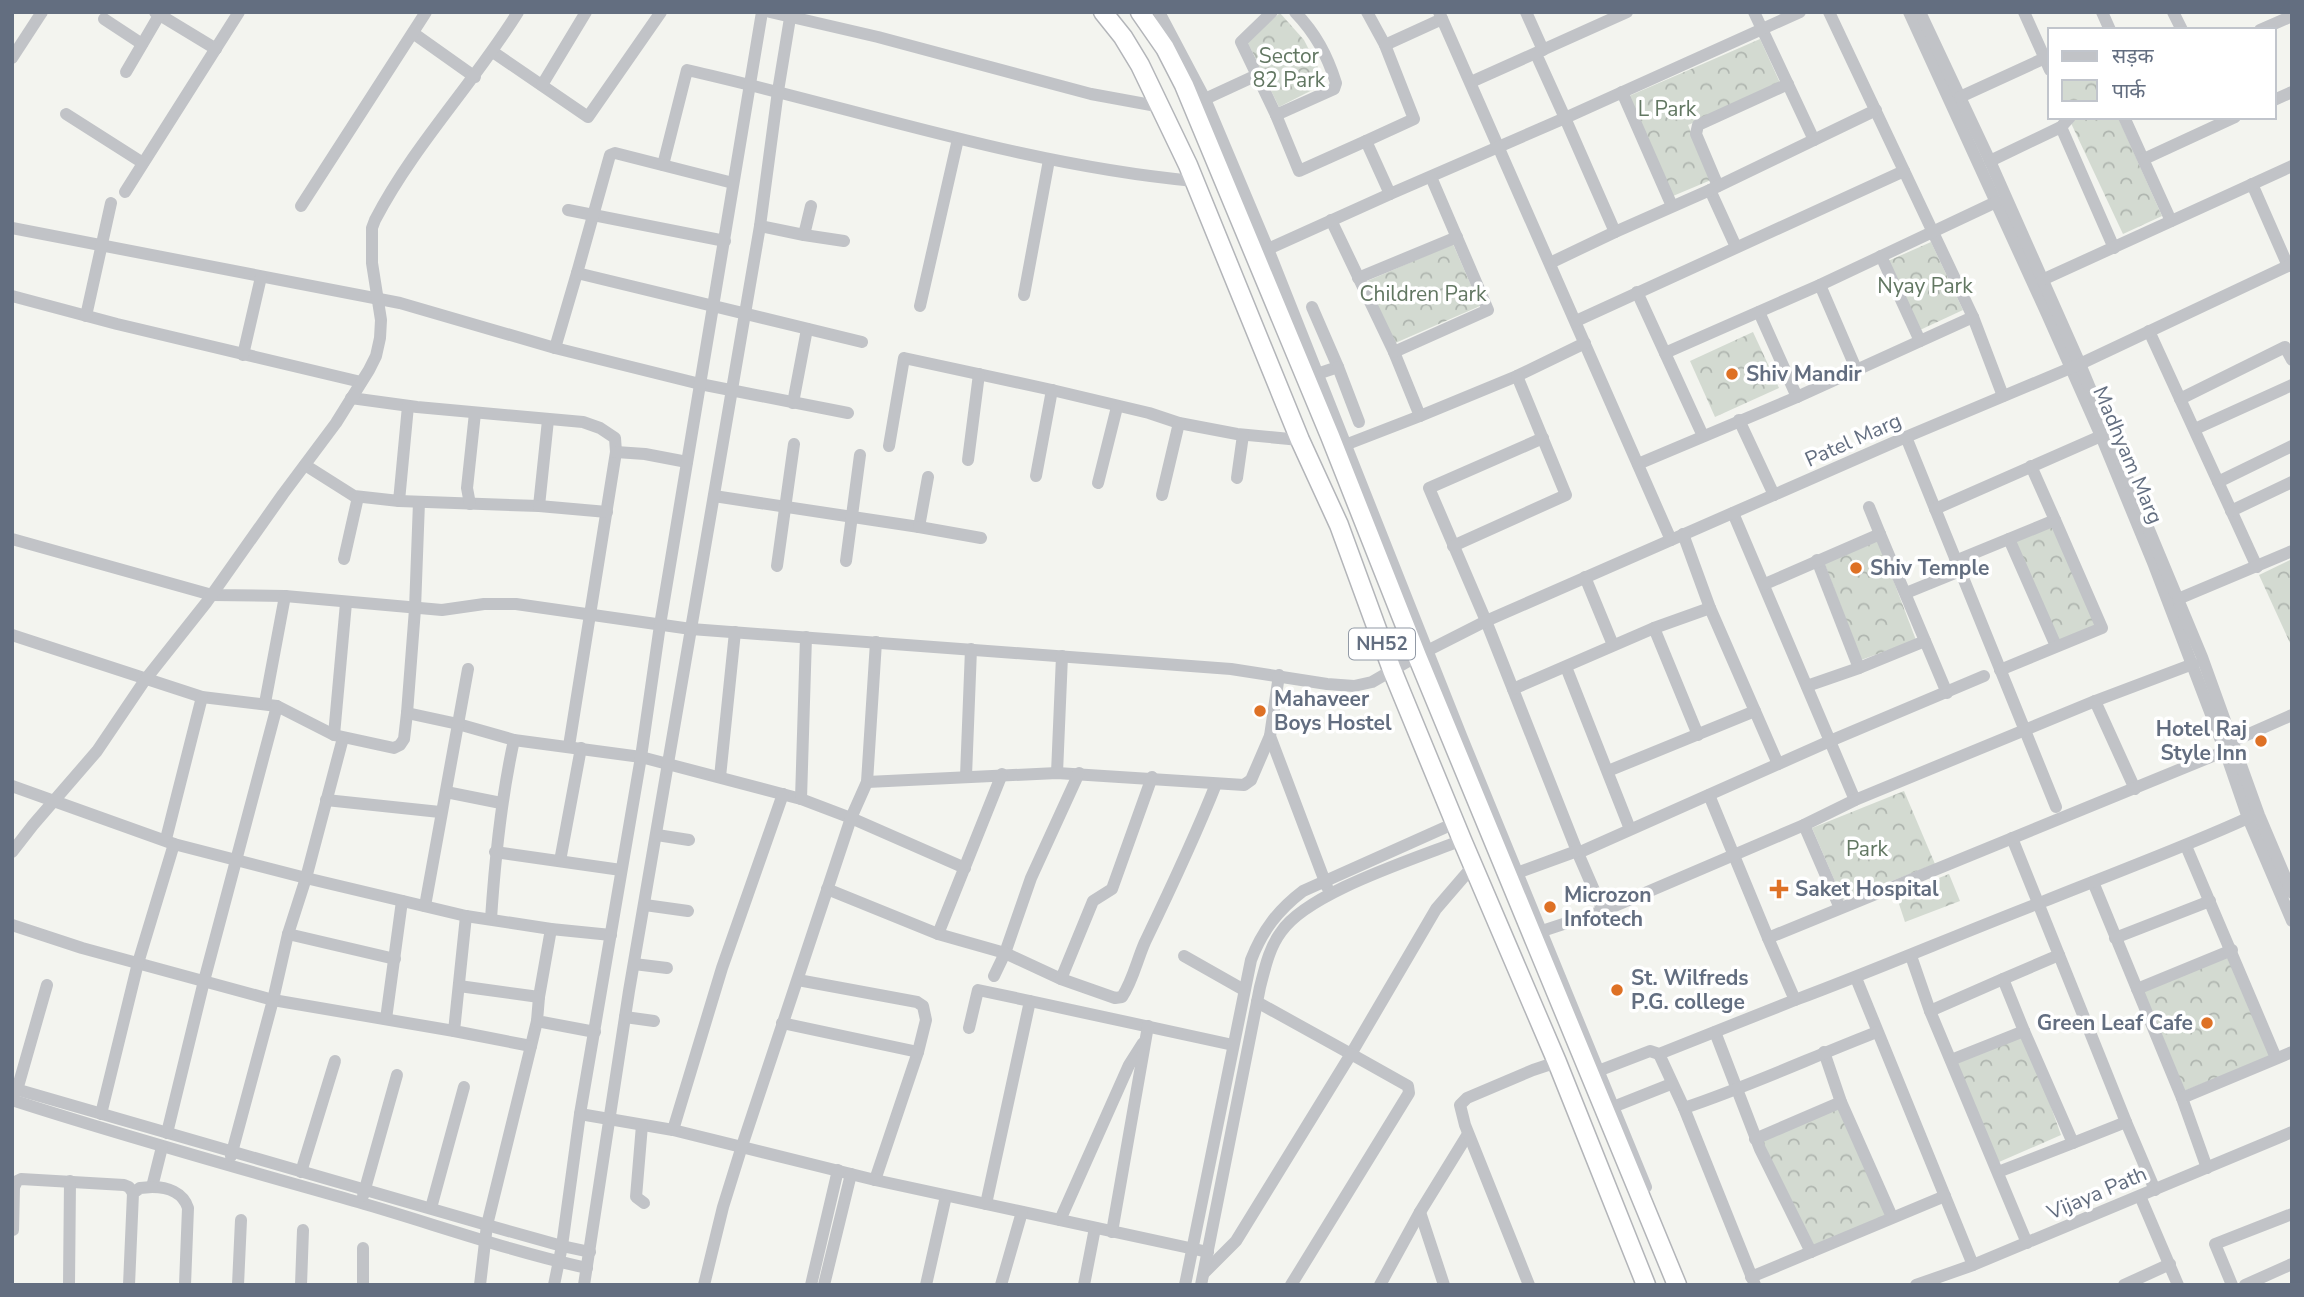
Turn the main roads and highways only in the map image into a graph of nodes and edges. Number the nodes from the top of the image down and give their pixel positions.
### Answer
1 (1103, 12) edge
2 (1150, 14) edge
3 (1646, 1285) edge
4 (1677, 1285) edge

1 - 3 highway, NH52
2 - 4 highway, NH52

